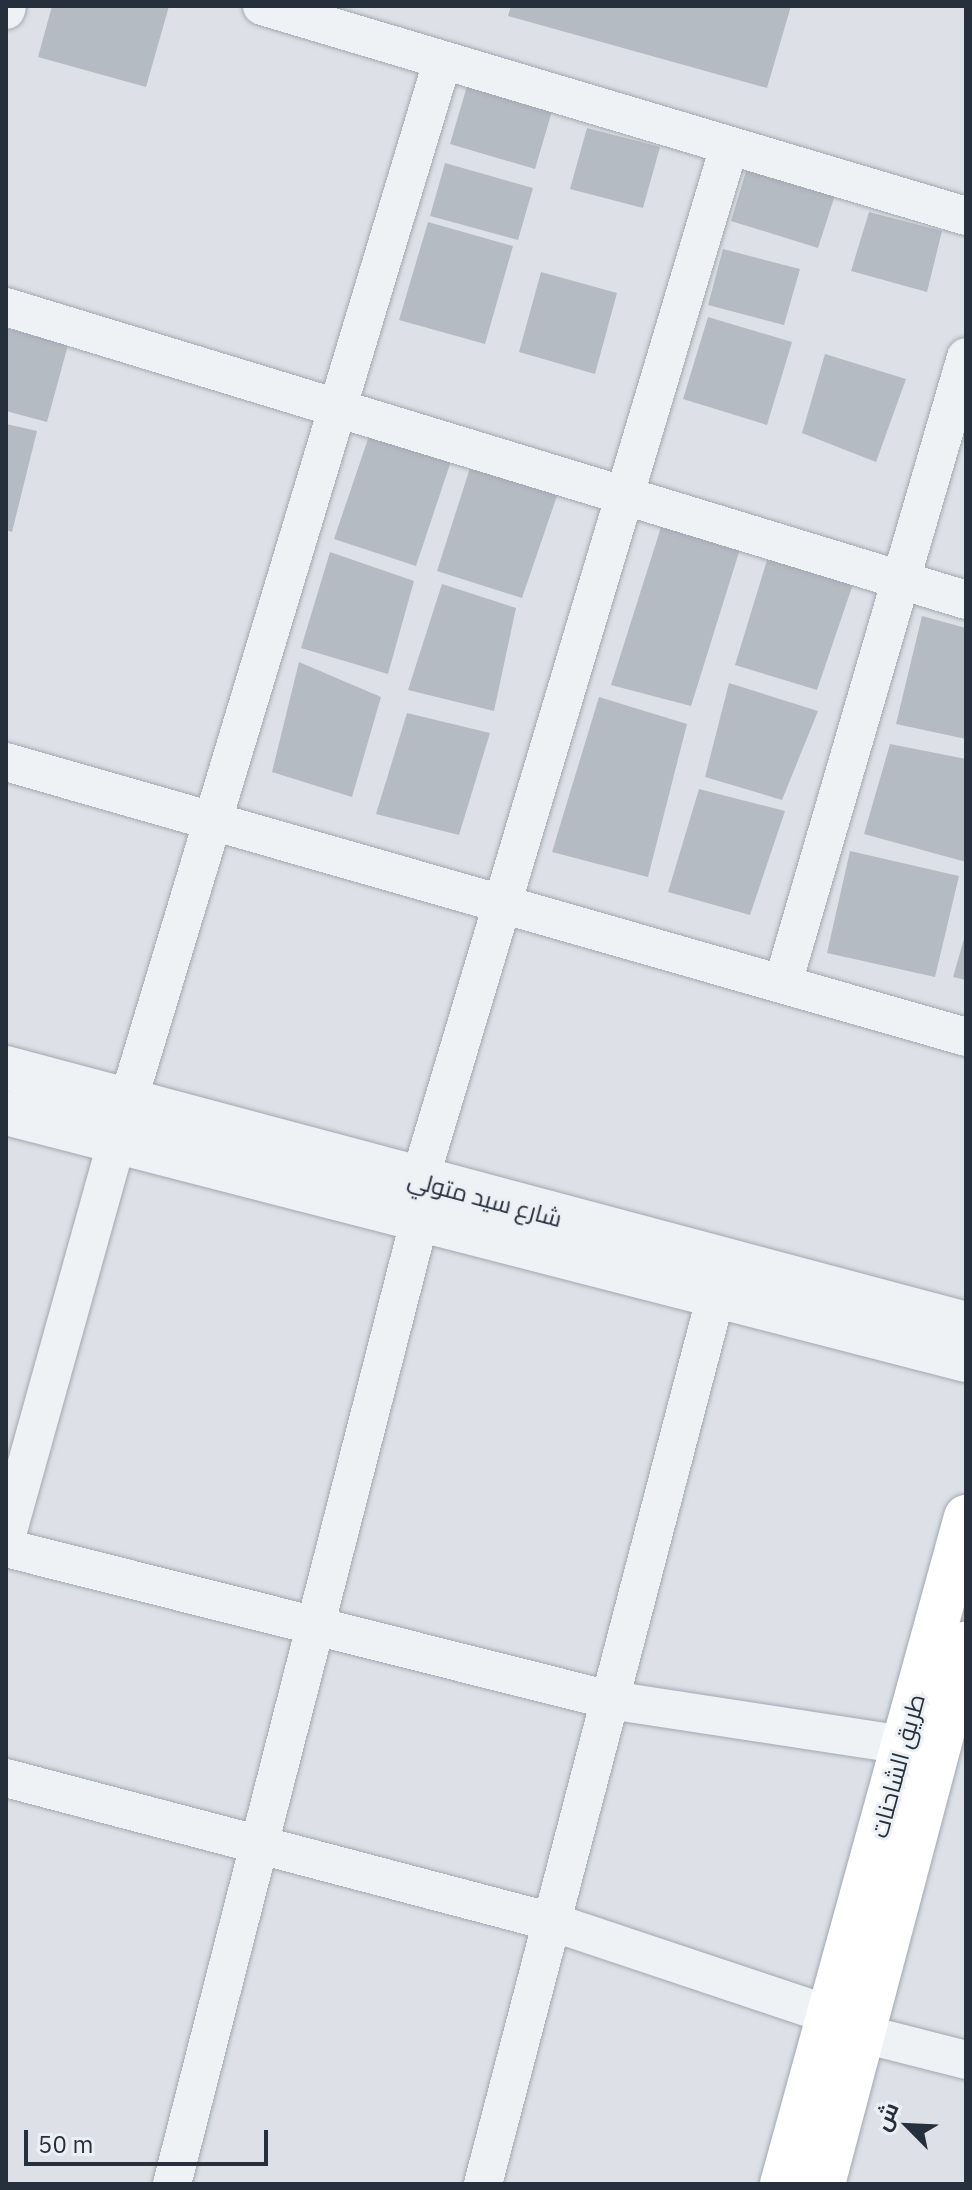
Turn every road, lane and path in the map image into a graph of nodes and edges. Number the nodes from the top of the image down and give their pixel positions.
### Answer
1 (262, 6) edge
2 (442, 62) junction
3 (729, 147) junction
4 (966, 216) edge
5 (6, 307) edge
6 (966, 357) edge
7 (339, 409) junction
8 (625, 496) junction
9 (899, 581) junction
10 (966, 600) edge
11 (6, 762) edge
12 (216, 820) junction
13 (503, 903) junction
14 (783, 983) junction
15 (966, 1037) edge
16 (6, 1068) edge
17 (128, 1101) junction
18 (6, 1113) edge
19 (116, 1143) junction
20 (419, 1202) junction
21 (715, 1299) junction
22 (966, 1324) edge
23 (966, 1360) edge
24 (966, 1517) edge
25 (6, 1538) edge
26 (6, 1548) edge
27 (315, 1626) junction
28 (966, 1644) edge
29 (610, 1700) junction
30 (938, 1738) edge
31 (6, 1778) edge
32 (259, 1845) junction
33 (552, 1922) junction
34 (845, 2024) junction
35 (966, 2060) edge
36 (172, 2184) edge
37 (483, 2184) edge
38 (782, 2184) edge
39 (823, 2184) edge

1 - 2 street
2 - 3 street
2 - 7 street
3 - 4 street
3 - 8 street
5 - 7 street
6 - 9 street
7 - 8 street
7 - 12 street
8 - 9 street
8 - 13 street
9 - 10 street
9 - 14 street
11 - 12 street
12 - 13 street
12 - 17 street
13 - 14 street
13 - 20 street
14 - 15 street
16 - 17 street, شارع سيد متولي
17 - 19 street
17 - 20 street, شارع سيد متولي
18 - 19 street, شارع سيد متولي
19 - 20 street, شارع سيد متولي
19 - 25 street
20 - 21 street, شارع سيد متولي
20 - 22 street, شارع سيد متولي
20 - 27 street
21 - 23 street, شارع سيد متولي
21 - 29 street
24 - 30 main road, طريق الشاحنات
26 - 27 street
27 - 29 street
27 - 32 street
28 - 30 main road, طريق الشاحنات
29 - 30 street
29 - 33 street
30 - 34 main road, طريق الشاحنات
31 - 32 street
32 - 33 street
32 - 36 street
33 - 34 street
33 - 37 street
34 - 35 street
34 - 38 main road
34 - 39 main road

